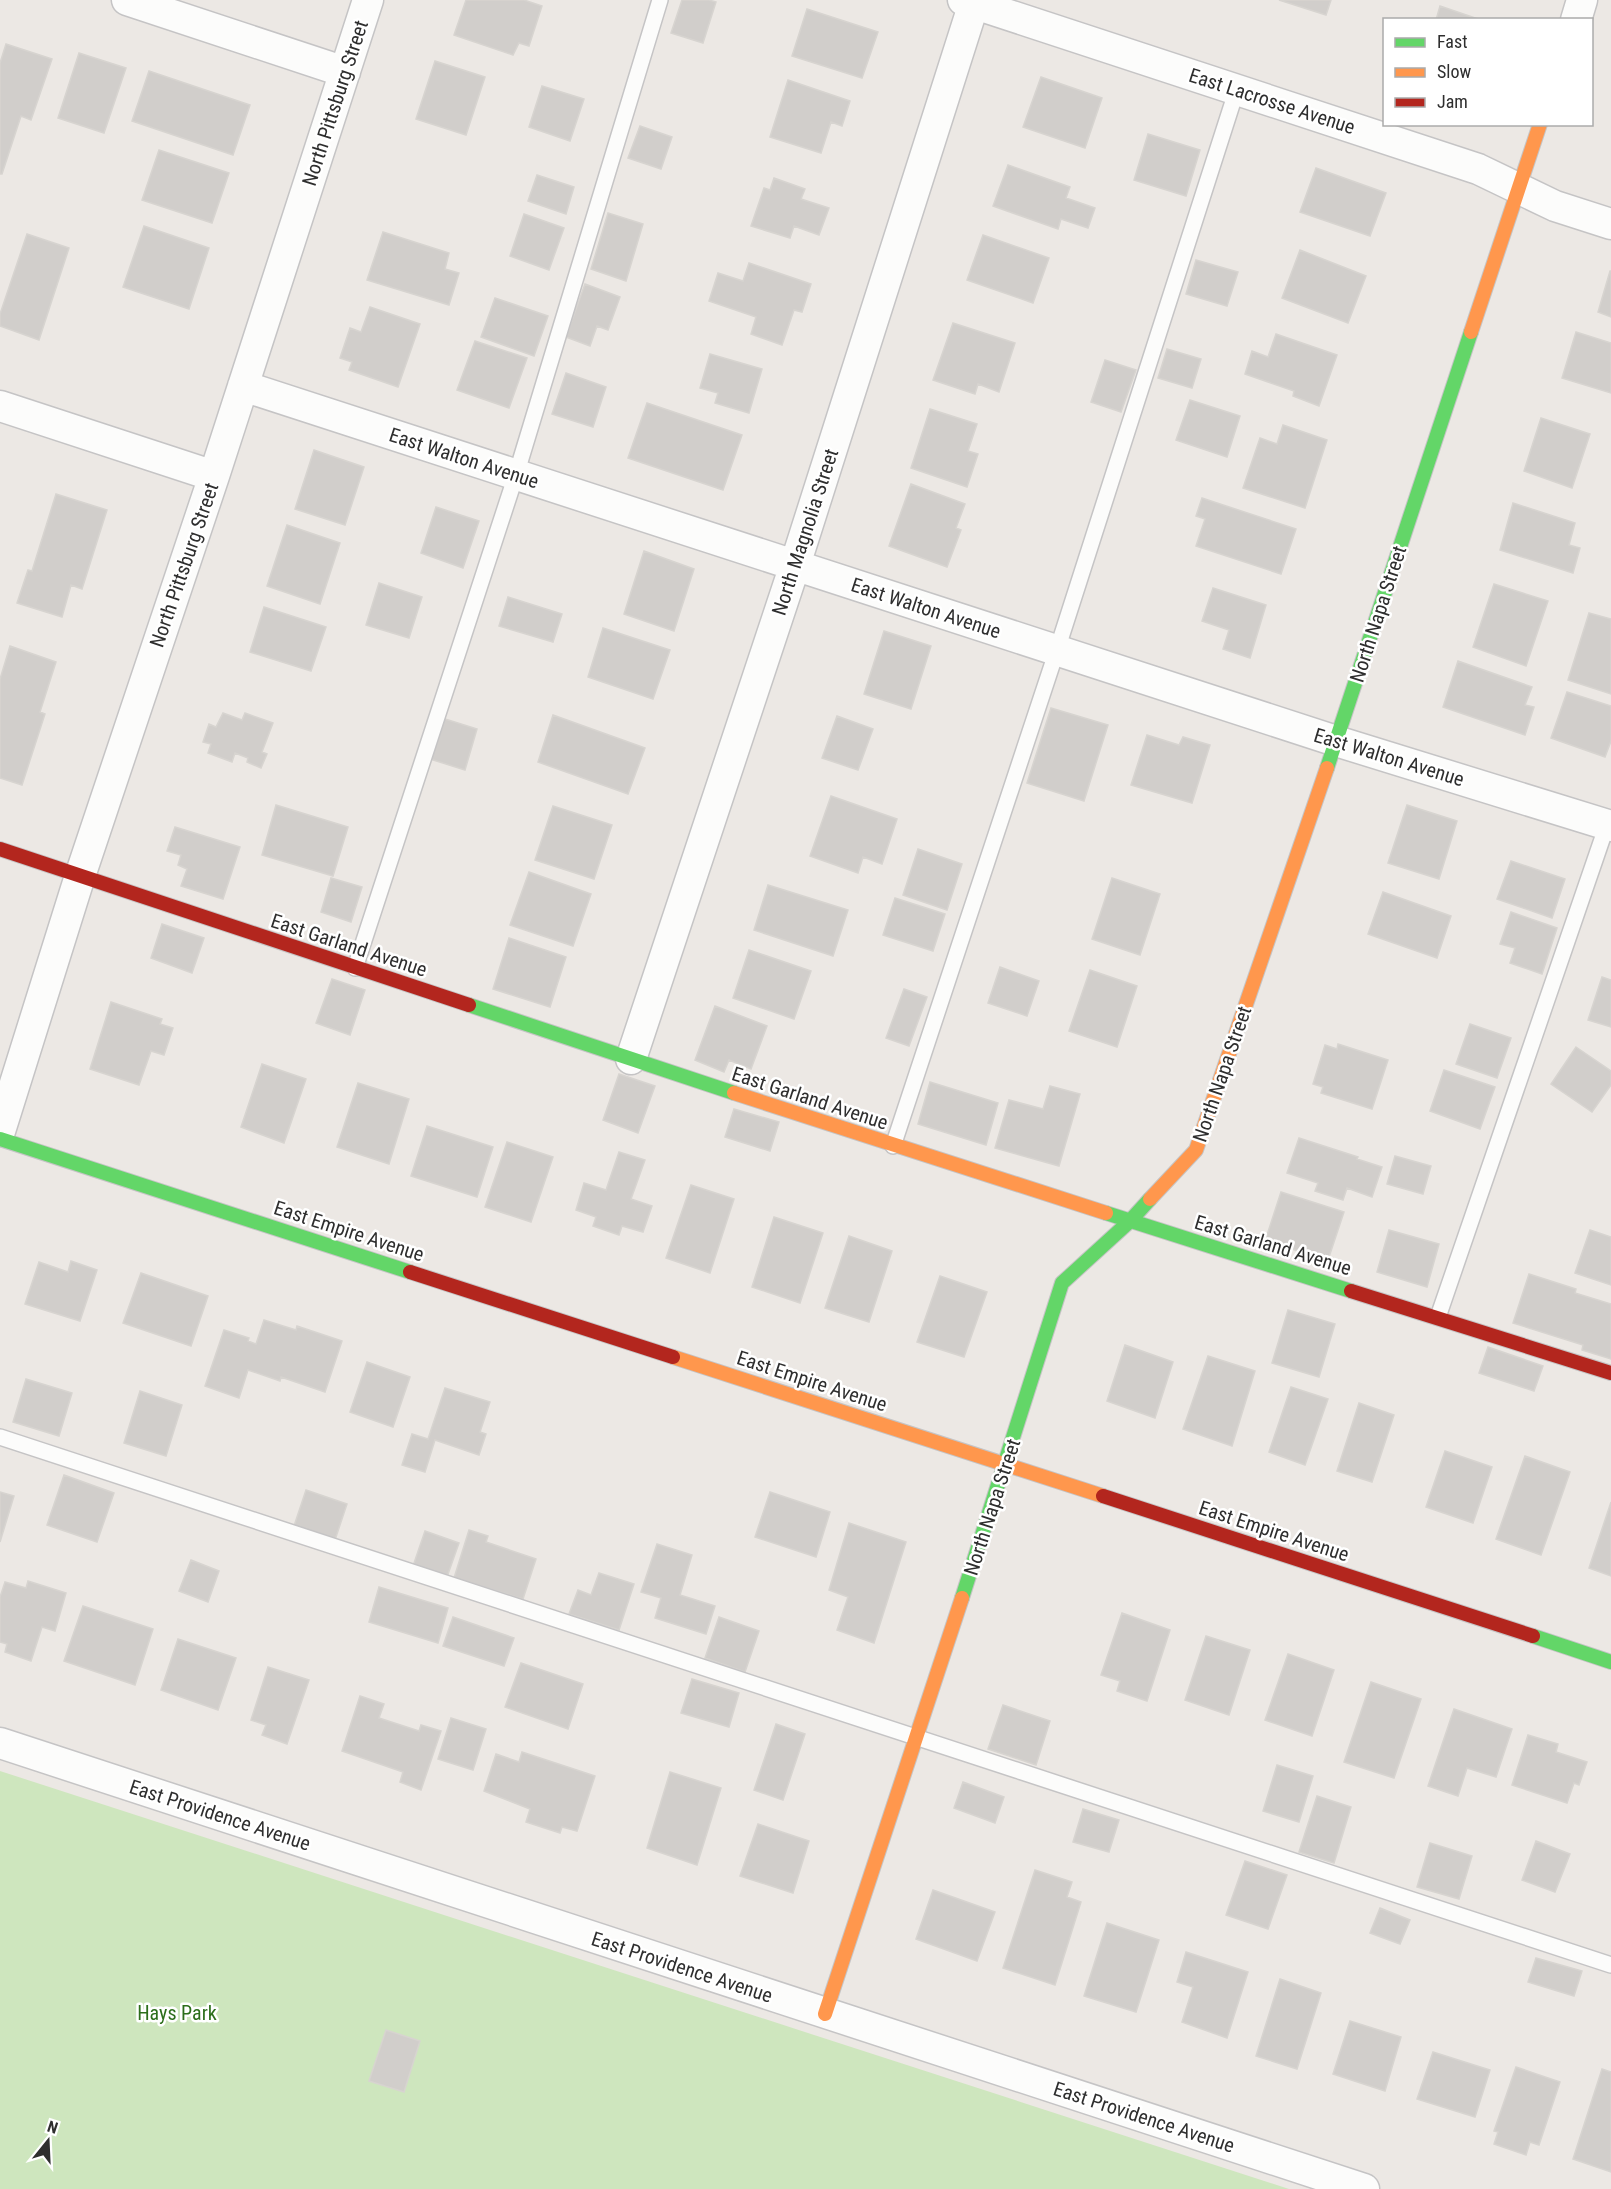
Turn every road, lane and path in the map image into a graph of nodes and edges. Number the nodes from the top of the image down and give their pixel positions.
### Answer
1 (126, 0) edge
2 (368, 0) edge
3 (660, 0) edge
4 (1582, 0) edge
5 (969, 2) edge
6 (1577, 18) edge
7 (345, 72) junction
8 (1237, 89) junction
9 (1539, 126) edge
10 (1518, 189) junction
11 (1611, 224) edge
12 (243, 386) junction
13 (0, 406) edge
14 (516, 475) junction
15 (214, 476) junction
16 (795, 565) junction
17 (1057, 650) junction
18 (1336, 741) junction
19 (1610, 821) edge
20 (0, 849) edge
21 (80, 876) junction
22 (355, 968) junction
23 (631, 1059) junction
24 (0, 1131) edge
25 (0, 1139) edge
26 (893, 1146) junction
27 (1130, 1221) junction
28 (1438, 1317) junction
29 (1611, 1373) edge
30 (0, 1437) edge
31 (1005, 1464) junction
32 (1611, 1662) edge
33 (918, 1736) junction
34 (0, 1743) edge
35 (1611, 1965) edge
36 (825, 2014) junction
37 (1364, 2189) edge

1 - 7 street
2 - 7 street, North Pittsburg Street
3 - 14 lane
4 - 6 street
5 - 8 street, East Lacrosse Avenue
5 - 16 street, North Magnolia Street
7 - 12 street, North Pittsburg Street
8 - 10 street, East Lacrosse Avenue
8 - 17 lane
9 - 10 street, North Napa Street
10 - 11 street, East Lacrosse Avenue
10 - 18 street, North Napa Street
12 - 14 street, East Walton Avenue
12 - 15 street, North Pittsburg Street
13 - 15 street
14 - 16 street, East Walton Avenue
14 - 22 lane
15 - 21 street, North Pittsburg Street
16 - 17 street, East Walton Avenue
16 - 23 street, North Magnolia Street
17 - 18 street, East Walton Avenue
17 - 26 lane
18 - 19 street, East Walton Avenue
18 - 27 street, North Napa Street
19 - 28 lane
20 - 21 street, East Garland Avenue
21 - 22 street, East Garland Avenue
21 - 24 street, North Pittsburg Street
22 - 23 street, East Garland Avenue
23 - 26 street, East Garland Avenue
25 - 31 street, East Empire Avenue
26 - 27 street, East Garland Avenue
27 - 28 street, East Garland Avenue
27 - 31 street, North Napa Street
28 - 29 street, East Garland Avenue
30 - 33 lane
31 - 32 street, East Empire Avenue
31 - 33 street, North Napa Street
33 - 35 lane
33 - 36 street, North Napa Street
34 - 36 street, East Providence Avenue
36 - 37 street, East Providence Avenue

